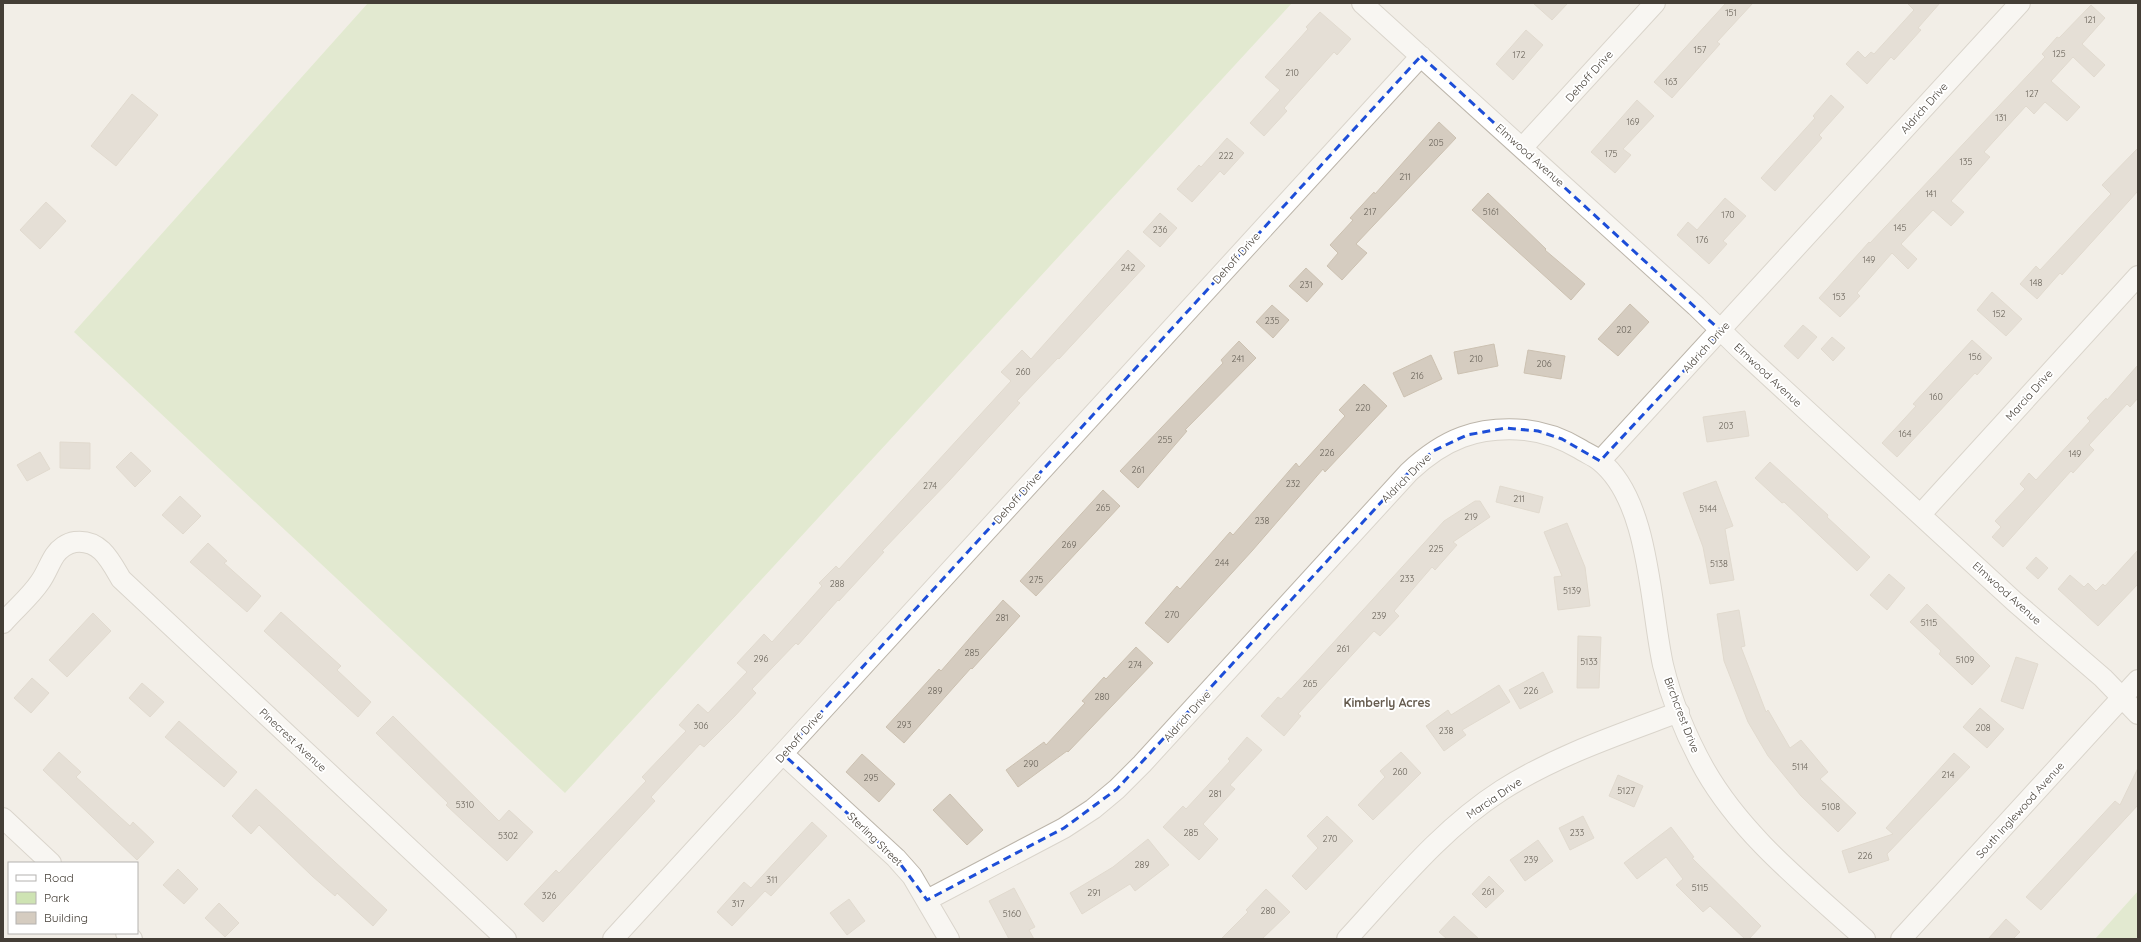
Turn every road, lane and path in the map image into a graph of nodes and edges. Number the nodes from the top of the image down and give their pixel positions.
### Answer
1 (1362, 3) edge
2 (1655, 3) edge
3 (2020, 3) edge
4 (1421, 56) junction
5 (1522, 148) junction
6 (2138, 276) edge
7 (1721, 331) junction
8 (1600, 461) junction
9 (1921, 514) junction
10 (3, 622) edge
11 (2138, 680) edge
12 (2122, 697) junction
13 (1679, 712) junction
14 (2138, 714) edge
15 (783, 754) junction
16 (3, 818) edge
17 (50, 862) edge
18 (927, 900) junction
19 (506, 939) edge
20 (613, 939) edge
21 (949, 939) edge
22 (1348, 939) edge
23 (1865, 939) edge
24 (1901, 939) edge

1 - 4 street, Elmwood Avenue
2 - 5 street, Dehoff Drive
3 - 7 street, Aldrich Drive
4 - 5 street, Elmwood Avenue
4 - 15 street, Dehoff Drive
5 - 7 street, Elmwood Avenue
6 - 9 street, Marcia Drive
7 - 8 street, Aldrich Drive
7 - 9 street, Elmwood Avenue
8 - 13 street, Birchcrest Drive
8 - 18 street, Aldrich Drive
9 - 12 street, Elmwood Avenue
10 - 19 street, Pinecrest Avenue
11 - 12 street, South Inglewood Avenue
12 - 14 street, Elmwood Avenue
12 - 24 street, South Inglewood Avenue
13 - 22 street, Marcia Drive
13 - 23 street, Birchcrest Drive
15 - 18 street, Sterling Street
15 - 20 street, Dehoff Drive
16 - 17 street
18 - 21 street, Sterling Street

